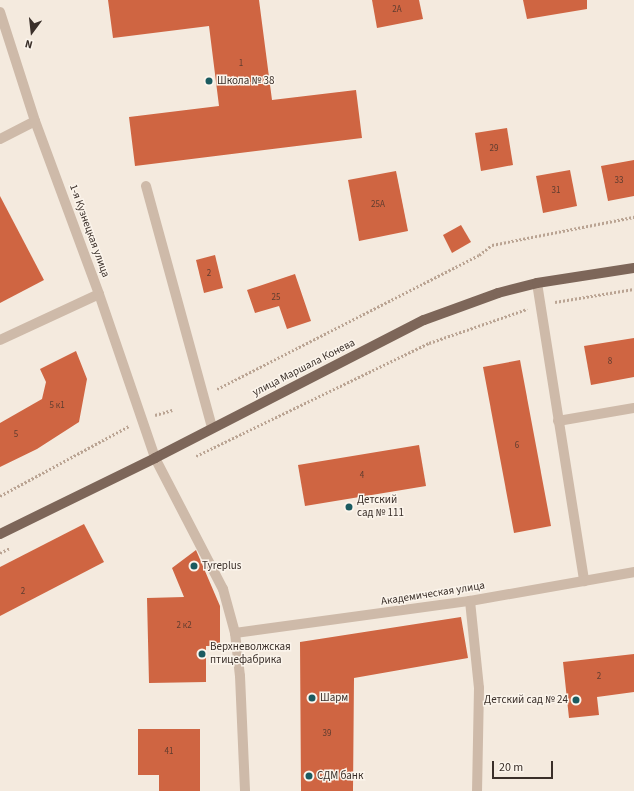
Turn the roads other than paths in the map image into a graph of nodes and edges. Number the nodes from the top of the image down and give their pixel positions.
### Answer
1 (0, 12) edge
2 (35, 121) junction
3 (0, 139) edge
4 (146, 186) dead end
5 (634, 268) edge
6 (537, 283) junction
7 (99, 294) junction
8 (0, 340) edge
9 (634, 408) edge
10 (558, 421) junction
11 (212, 428) junction
12 (155, 458) junction
13 (0, 534) edge
14 (634, 572) edge
15 (584, 580) junction
16 (470, 601) junction
17 (235, 633) junction
18 (246, 791) edge
19 (477, 791) edge

1 - 2 street, 1-я Кузнецкая улица
2 - 3 street
2 - 7 street, 1-я Кузнецкая улица
4 - 11 street
5 - 6 main road, улица Маршала Конева
6 - 10 street
6 - 11 main road, улица Маршала Конева
7 - 8 street
7 - 12 street, 1-я Кузнецкая улица
9 - 10 street
10 - 15 street
11 - 12 main road, улица Маршала Конева
12 - 13 main road, улица Маршала Конева
12 - 17 street, 1-я Кузнецкая улица
14 - 15 street, Академическая улица
15 - 16 street, Академическая улица
16 - 17 street, Академическая улица
16 - 19 street
17 - 18 street, 1-я Кузнецкая улица

